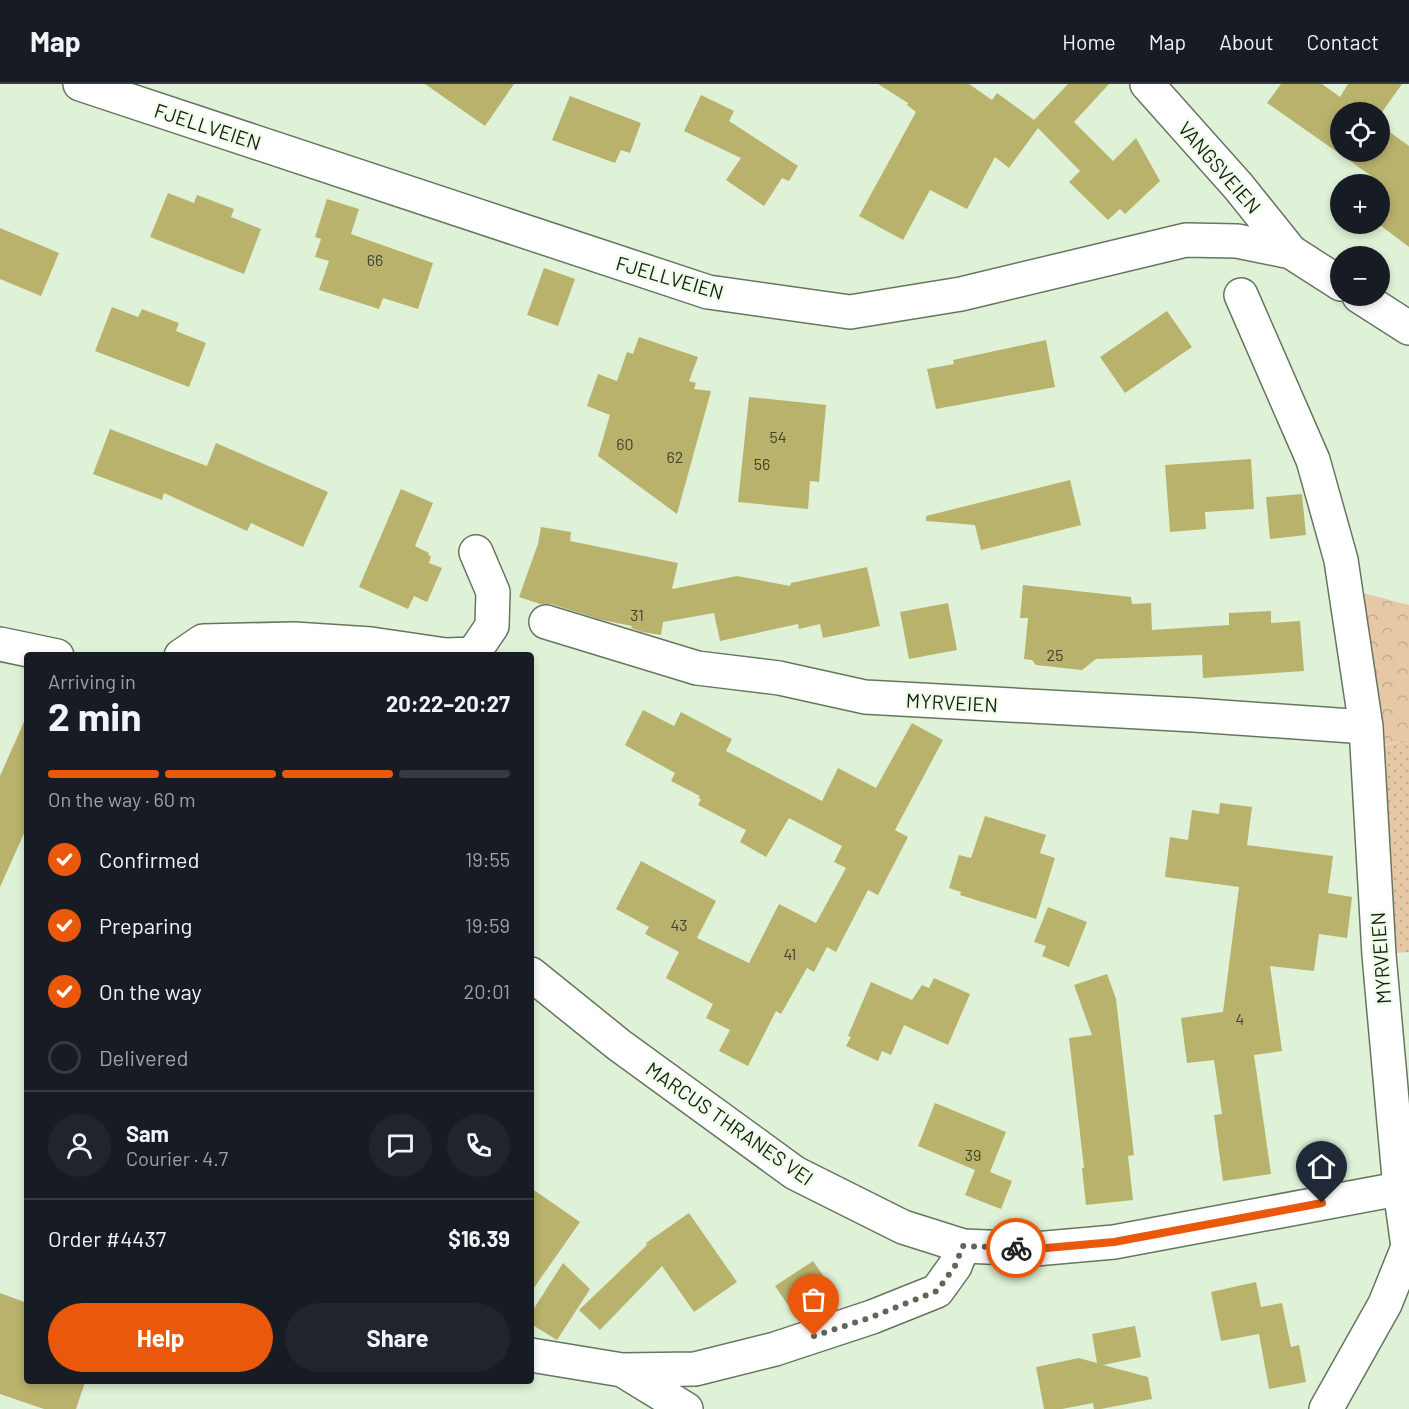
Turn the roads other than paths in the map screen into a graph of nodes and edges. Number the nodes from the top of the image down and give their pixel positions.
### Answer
1 (80, 84) edge
2 (1148, 84) edge
3 (1291, 252) junction
4 (1330, 277) edge
5 (1241, 295) dead end
6 (1375, 306) edge
7 (1409, 328) edge
8 (476, 552) dead end
9 (546, 622) dead end
10 (0, 644) edge
11 (38, 652) edge
12 (187, 652) edge
13 (426, 652) edge
14 (474, 652) edge
15 (1366, 727) junction
16 (534, 976) edge
17 (1405, 1188) edge
18 (963, 1246) junction
19 (534, 1355) edge
20 (622, 1370) junction
21 (686, 1409) edge
22 (1326, 1409) edge

1 - 3 street, FJELLVEIEN
2 - 3 street, VANGSVEIEN
3 - 4 street, FJELLVEIEN
5 - 15 street, MYRVEIEN
6 - 7 street
8 - 14 street
9 - 15 street, MYRVEIEN
10 - 11 street
12 - 13 street
15 - 17 street, MYRVEIEN
16 - 18 street, MARCUS THRANES VEI
17 - 18 street, MARCUS THRANES VEI
17 - 22 street, MYRVEIEN
18 - 20 street
19 - 20 street
20 - 21 street

